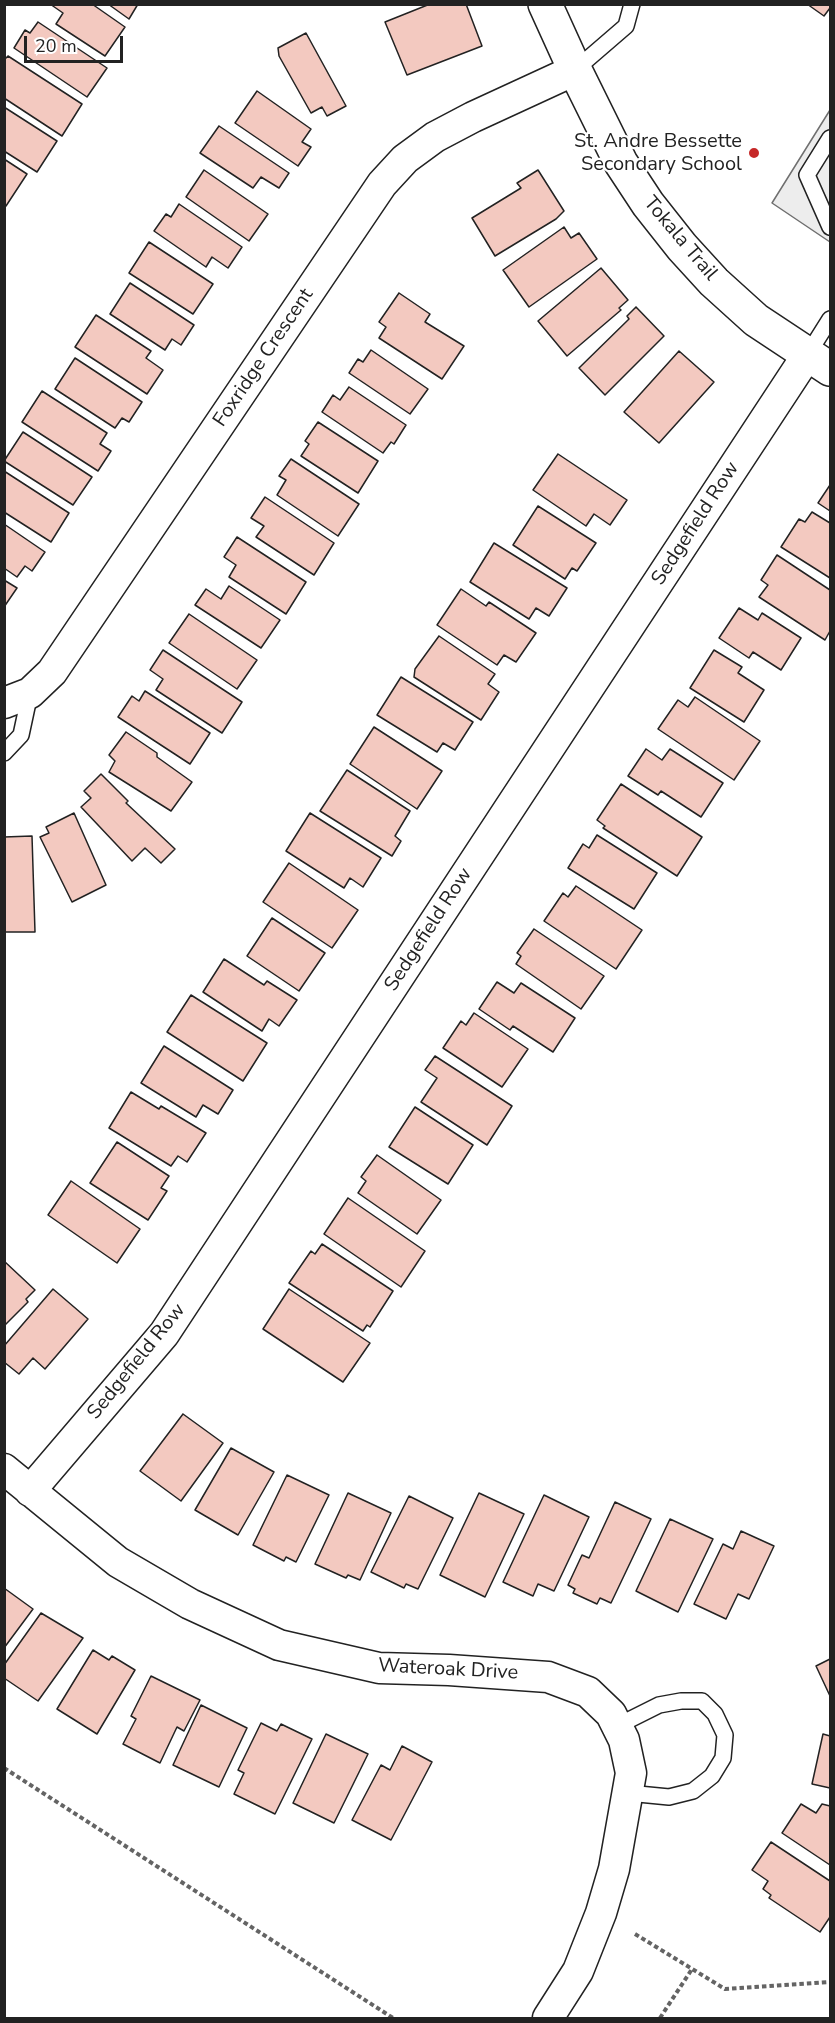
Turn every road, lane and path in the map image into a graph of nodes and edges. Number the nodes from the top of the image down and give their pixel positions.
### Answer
1 (545, 4) edge
2 (632, 4) edge
3 (575, 70) junction
4 (831, 138) edge
5 (831, 227) edge
6 (831, 319) edge
7 (819, 362) edge
8 (17, 698) edge
9 (4, 753) edge
10 (4, 1469) edge
11 (30, 1491) junction
12 (617, 1726) junction
13 (4, 1768) edge
14 (628, 1793) junction
15 (635, 1934) dead end
16 (692, 1969) junction
17 (831, 1982) edge
18 (393, 2019) edge
19 (548, 2019) edge
20 (660, 2019) edge

1 - 3 street, Tokala Trail
2 - 3 lane
3 - 7 street, Tokala Trail
3 - 8 street, Foxridge Crescent
4 - 5 lane
6 - 7 lane
7 - 11 street, Sedgefield Row
8 - 9 lane
10 - 11 street, Wateroak Drive
11 - 12 street, Wateroak Drive
12 - 14 street, Wateroak Drive
12 - 14 lane
13 - 18 path
14 - 19 street, Wateroak Drive
15 - 16 path
16 - 17 path
16 - 20 path

